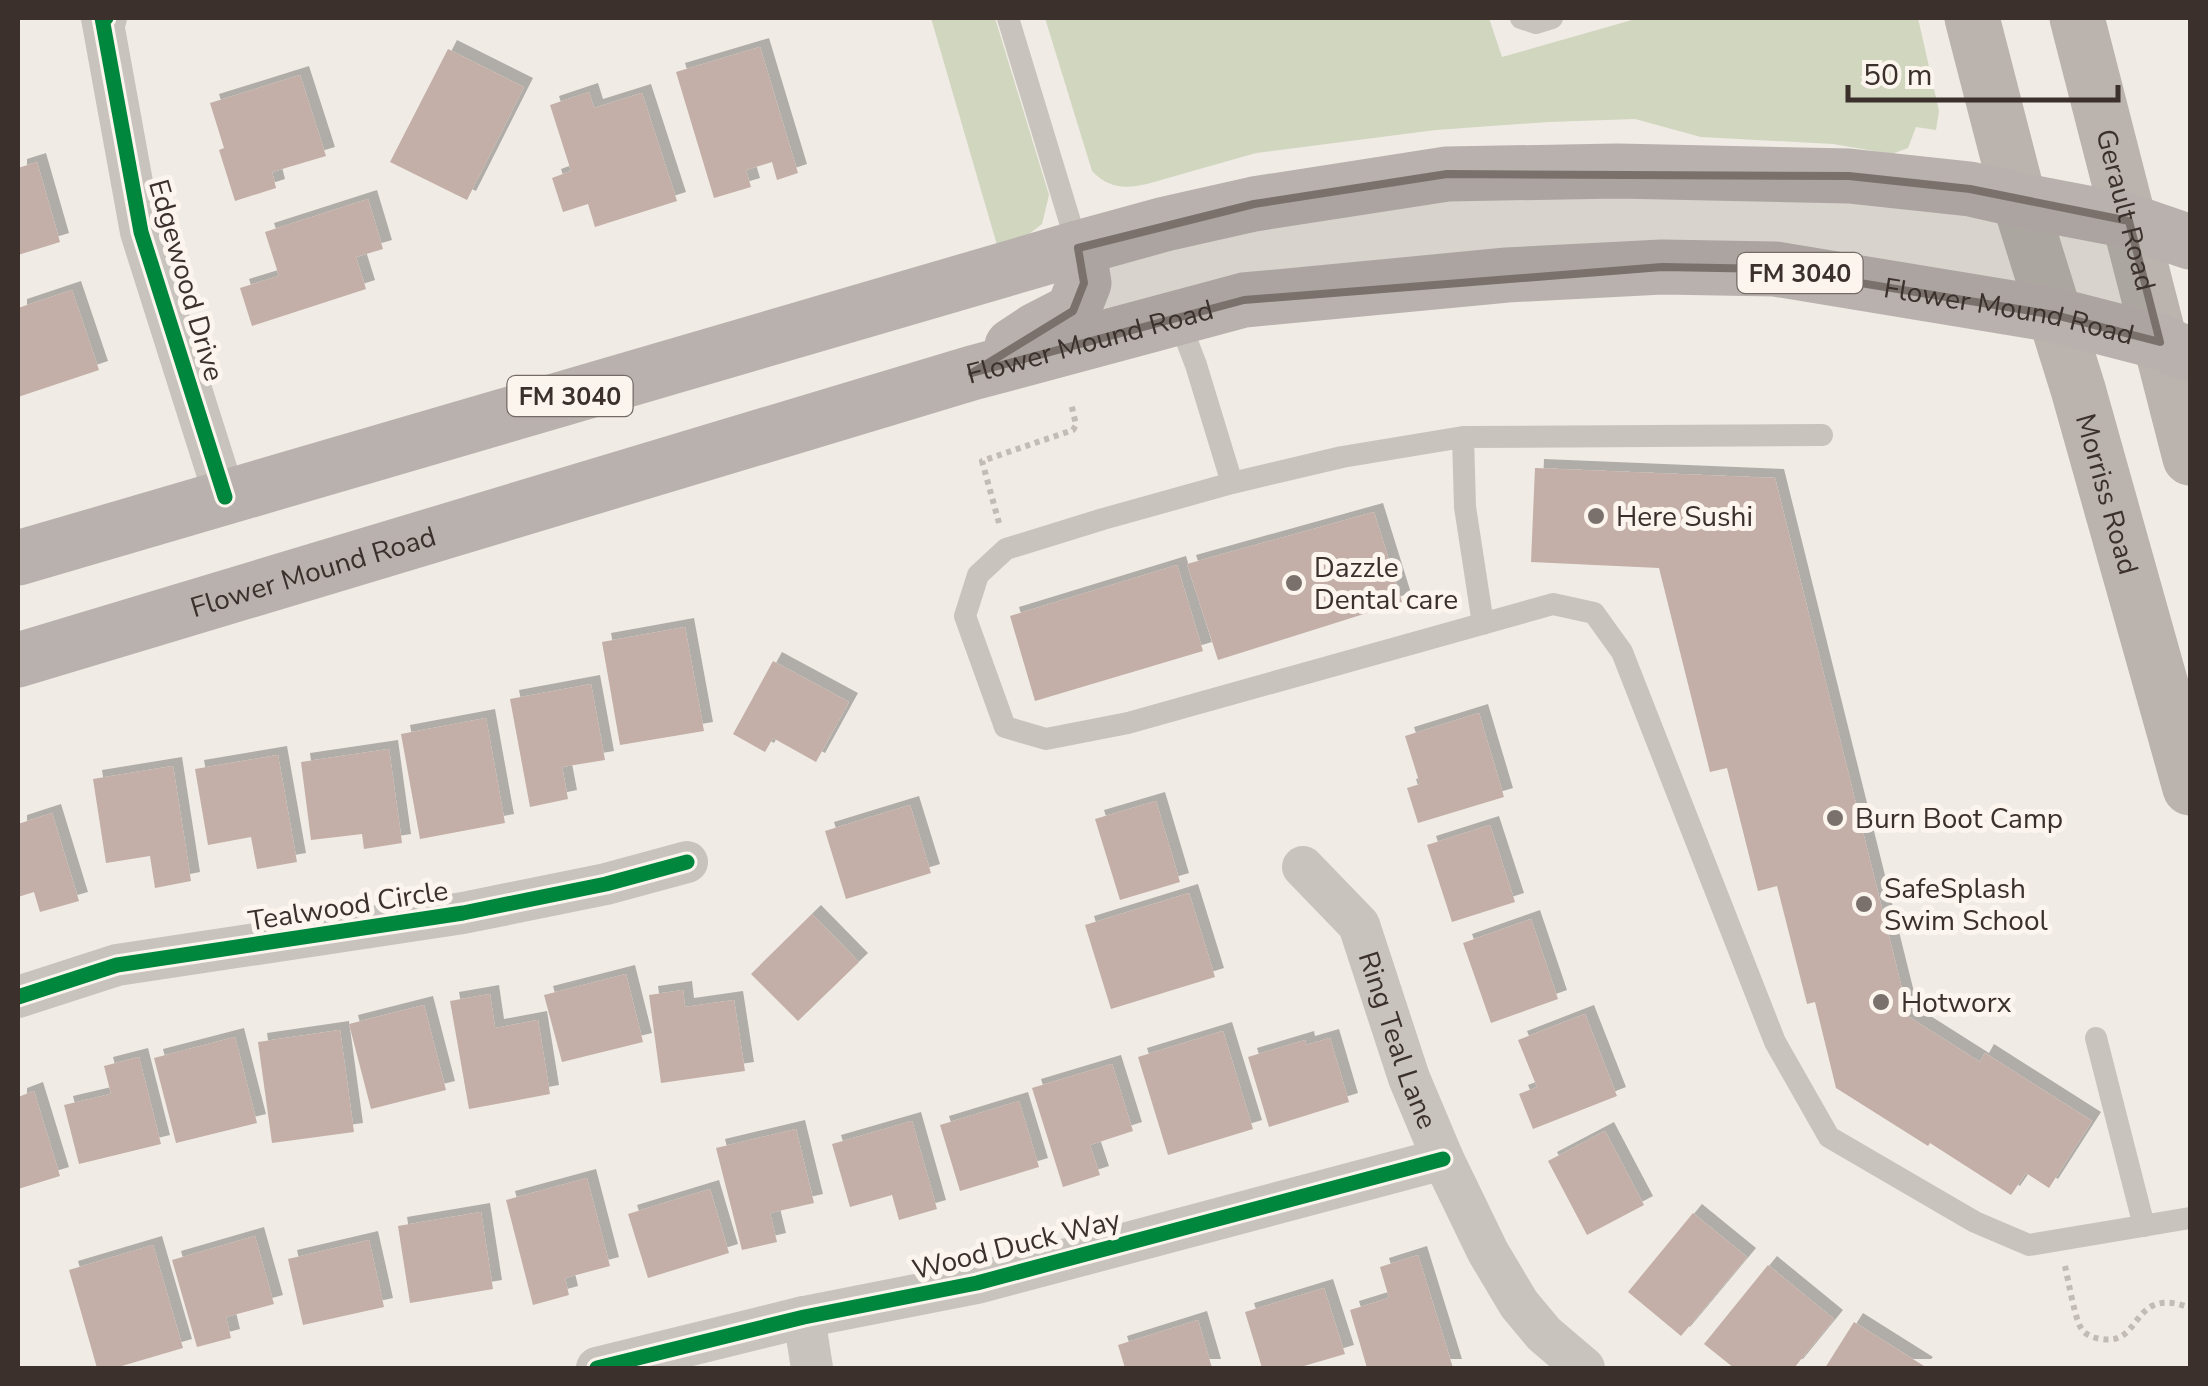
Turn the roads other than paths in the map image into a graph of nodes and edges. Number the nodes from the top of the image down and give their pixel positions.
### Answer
1 (106, 18) edge
2 (1008, 18) edge
3 (1521, 18) edge
4 (1552, 18) edge
5 (1972, 18) edge
6 (2077, 18) edge
7 (2019, 200) junction
8 (2129, 221) junction
9 (2190, 242) edge
10 (1078, 248) junction
11 (2055, 315) junction
12 (1178, 318) junction
13 (2175, 349) edge
14 (972, 373) junction
15 (1822, 435) dead end
16 (1463, 437) junction
17 (2190, 458) edge
18 (1232, 484) junction
19 (226, 497) junction
20 (18, 558) edge
21 (1483, 624) junction
22 (18, 660) edge
23 (2190, 788) edge
24 (687, 862) dead end
25 (1304, 867) dead end
26 (18, 998) edge
27 (2096, 1038) dead end
28 (1444, 1159) junction
29 (2190, 1218) edge
30 (2144, 1226) junction
31 (804, 1318) junction
32 (598, 1368) edge
33 (812, 1368) edge
34 (1584, 1368) edge

1 - 19 street, Edgewood Drive
2 - 10 lane
3 - 4 lane
5 - 7 main road
6 - 8 main road, Gerault Road
7 - 8 main road, FM 3040
7 - 10 main road, FM 3040
7 - 11 main road, Morriss Road
8 - 9 main road, FM 3040
8 - 13 main road, Gerault Road
10 - 14 main road
10 - 19 main road, FM 3040
11 - 12 main road, Flower Mound Road / FM 3040
11 - 13 main road, Flower Mound Road / FM 3040
11 - 23 main road, Morriss Road
12 - 14 main road, Flower Mound Road / FM 3040
12 - 18 lane
13 - 17 main road
14 - 22 main road, Flower Mound Road / FM 3040
15 - 16 lane
16 - 18 lane
16 - 21 lane
18 - 21 lane
19 - 20 main road, FM 3040
21 - 30 lane
24 - 26 street, Tealwood Circle
25 - 28 street, Ring Teal Lane
27 - 30 lane
28 - 31 street, Wood Duck Way
28 - 34 street, Ring Teal Lane
29 - 30 lane
31 - 32 street, Wood Duck Way
31 - 33 street

